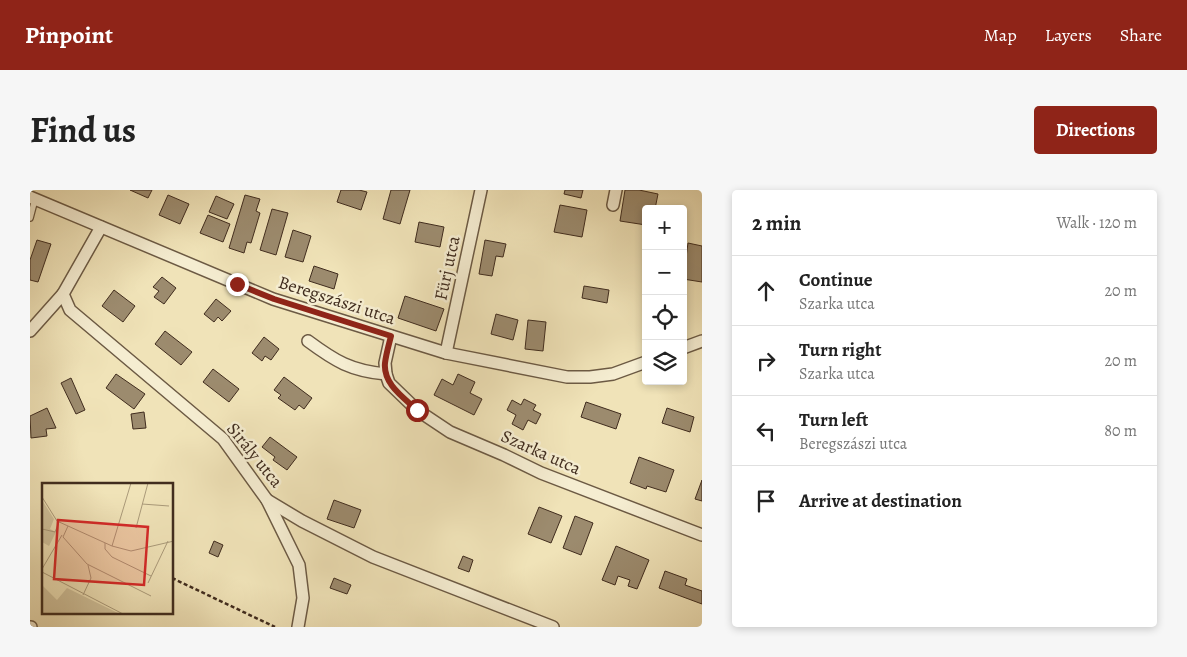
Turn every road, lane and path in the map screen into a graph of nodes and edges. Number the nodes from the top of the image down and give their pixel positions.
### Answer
1 (481, 190) edge
2 (616, 190) edge
3 (32, 198) edge
4 (613, 205) dead end
5 (30, 218) edge
6 (101, 227) junction
7 (63, 294) junction
8 (30, 331) edge
9 (391, 336) junction
10 (308, 341) dead end
11 (702, 341) edge
12 (687, 347) edge
13 (446, 354) junction
14 (642, 363) edge
15 (386, 374) junction
16 (267, 500) junction
17 (702, 535) edge
18 (174, 579) edge
19 (275, 627) edge
20 (298, 627) edge
21 (553, 627) edge

1 - 13 street, Fürj utca
2 - 4 street
3 - 5 lane
3 - 6 street, Beregszászi utca
6 - 7 street
6 - 9 street, Beregszászi utca
7 - 8 street
7 - 16 street, Sirály utca
9 - 13 street, Beregszászi utca
9 - 15 street
10 - 15 street
11 - 12 street
13 - 14 street, Beregszászi utca
15 - 17 street, Szarka utca
16 - 20 street
16 - 21 street, Sirály utca
18 - 19 path

